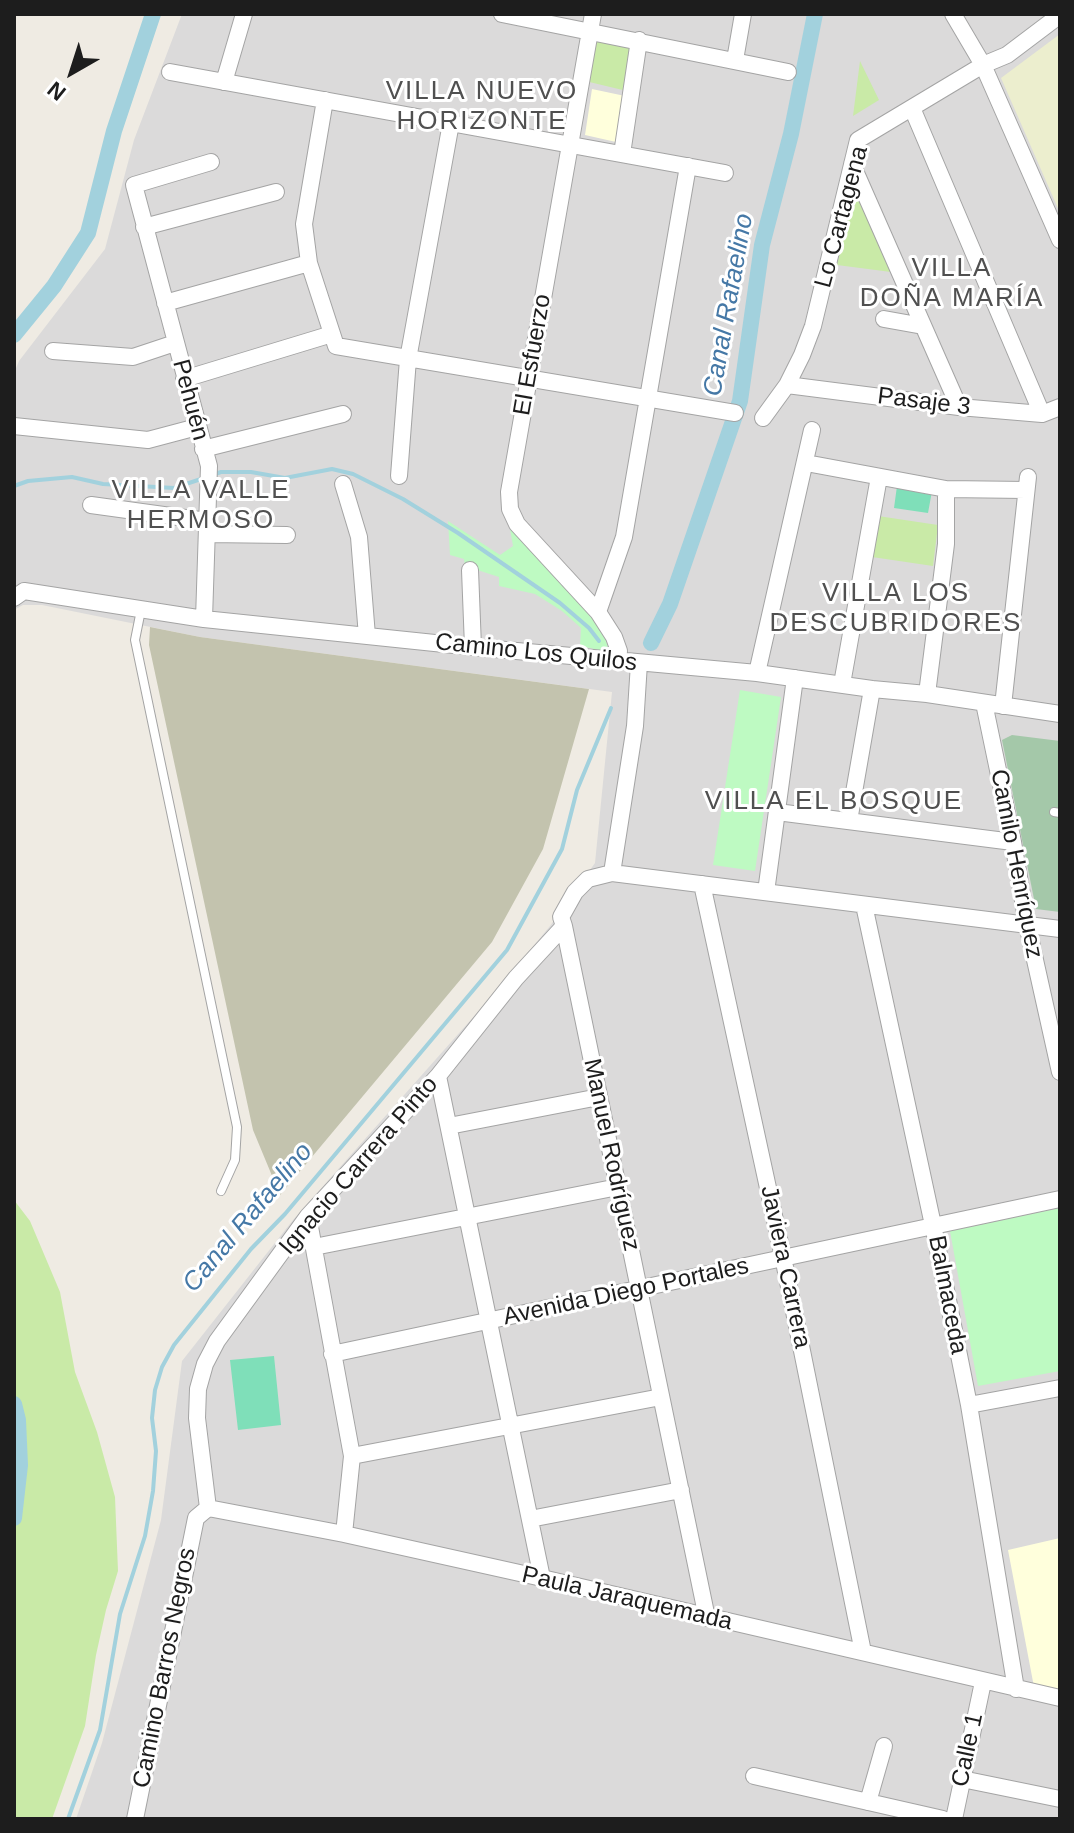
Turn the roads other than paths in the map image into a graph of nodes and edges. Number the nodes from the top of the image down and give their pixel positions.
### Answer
1 (244, 14) edge
2 (502, 14) edge
3 (743, 14) edge
4 (953, 14) edge
5 (1060, 15) edge
6 (592, 22) edge
7 (639, 40) junction
8 (735, 60) junction
9 (983, 65) junction
10 (170, 72) dead end
11 (788, 72) dead end
12 (224, 82) junction
13 (325, 100) junction
14 (912, 108) junction
15 (451, 123) junction
16 (570, 145) junction
17 (622, 154) junction
18 (211, 162) dead end
19 (852, 164) junction
20 (688, 166) junction
21 (725, 173) dead end
22 (276, 192) dead end
23 (144, 227) junction
24 (1060, 240) edge
25 (309, 263) junction
26 (165, 303) junction
27 (884, 319) dead end
28 (923, 326) junction
29 (332, 334) junction
30 (175, 343) junction
31 (53, 351) dead end
32 (408, 359) junction
33 (184, 379) junction
34 (529, 379) junction
35 (787, 385) junction
36 (647, 399) junction
37 (959, 407) junction
38 (1060, 407) edge
39 (735, 413) dead end
40 (343, 414) dead end
41 (1042, 414) junction
42 (763, 418) dead end
43 (14, 426) edge
44 (197, 427) junction
45 (812, 430) dead end
46 (203, 449) junction
47 (806, 463) junction
48 (399, 476) dead end
49 (879, 477) junction
50 (343, 484) dead end
51 (946, 489) junction
52 (91, 505) dead end
53 (207, 527) junction
54 (287, 535) dead end
55 (470, 570) dead end
56 (14, 598) edge
57 (141, 609) junction
58 (598, 612) junction
59 (204, 619) junction
60 (367, 636) junction
61 (473, 647) junction
62 (618, 661) junction
63 (639, 663) junction
64 (757, 673) junction
65 (795, 678) junction
66 (842, 684) junction
67 (872, 689) junction
68 (927, 694) junction
69 (984, 703) junction
70 (1003, 706) junction
71 (1060, 714) edge
72 (777, 812) junction
73 (849, 821) junction
74 (1013, 842) junction
75 (612, 873) junction
76 (702, 884) junction
77 (766, 892) junction
78 (864, 905) junction
79 (1027, 924) junction
80 (564, 926) junction
81 (1060, 929) edge
82 (1060, 1072) edge
83 (438, 1076) junction
84 (599, 1097) junction
85 (449, 1126) junction
86 (618, 1187) junction
87 (221, 1191) dead end
88 (1060, 1199) edge
89 (308, 1216) junction
90 (468, 1218) junction
91 (933, 1225) junction
92 (314, 1247) junction
93 (783, 1257) junction
94 (639, 1288) junction
95 (489, 1322) junction
96 (332, 1354) junction
97 (1060, 1388) edge
98 (661, 1397) junction
99 (969, 1405) junction
100 (511, 1425) junction
101 (352, 1456) junction
102 (681, 1490) junction
103 (202, 1513) junction
104 (530, 1519) junction
105 (344, 1534) junction
106 (542, 1578) junction
107 (707, 1618) junction
108 (863, 1652) junction
109 (983, 1682) junction
110 (1016, 1689) junction
111 (1060, 1698) edge
112 (884, 1746) dead end
113 (754, 1776) dead end
114 (962, 1779) junction
115 (1060, 1799) edge
116 (868, 1802) junction
117 (135, 1819) edge
118 (943, 1819) edge
119 (954, 1819) edge

1 - 12 street
2 - 6 street
3 - 8 street
4 - 9 street
5 - 9 street, Lo Cartagena
6 - 7 street
6 - 16 street, El Esfuerzo
7 - 8 street
7 - 17 street
8 - 11 street
9 - 14 street, Lo Cartagena
9 - 24 street
10 - 12 street
12 - 13 street
13 - 15 street
13 - 25 street
14 - 19 street, Lo Cartagena
14 - 41 street
15 - 16 street
15 - 32 street
16 - 17 street
16 - 34 street, El Esfuerzo
17 - 20 street
18 - 23 street, Pehuén
19 - 28 street
19 - 35 street, Lo Cartagena
20 - 21 street
20 - 36 street
22 - 23 street
23 - 26 street, Pehuén
25 - 26 street
25 - 29 street
26 - 30 street, Pehuén
27 - 28 street
28 - 37 street
29 - 32 street
29 - 33 street
30 - 31 street
30 - 33 street, Pehuén
32 - 34 street
32 - 48 street
33 - 44 street, Pehuén
34 - 36 street
34 - 58 street, El Esfuerzo
35 - 37 street, Pasaje 3
35 - 42 street, Lo Cartagena
36 - 39 street
36 - 58 street
37 - 41 street, Pasaje 3
38 - 41 street, Pasaje 3
40 - 46 street
43 - 44 street
44 - 46 street, Pehuén
45 - 47 street
46 - 53 street, Pehuén
47 - 49 street
47 - 64 street
49 - 51 street
49 - 66 street
50 - 60 street
51 - 68 street
51 - 70 street
52 - 53 street
53 - 54 street
53 - 59 street, Pehuén
55 - 61 street
56 - 57 street, Camino Los Quilos
57 - 59 street, Camino Los Quilos
57 - 87 lane
58 - 62 street, El Esfuerzo
59 - 60 street, Camino Los Quilos
60 - 61 street, Camino Los Quilos
61 - 62 street, Camino Los Quilos
62 - 63 street, Camino Los Quilos
63 - 64 street, Camino Los Quilos
63 - 75 street
64 - 65 street, Camino Los Quilos
65 - 66 street, Camino Los Quilos
65 - 72 street
66 - 67 street, Camino Los Quilos
67 - 68 street, Camino Los Quilos
67 - 73 street
68 - 69 street, Camino Los Quilos
69 - 70 street, Camino Los Quilos
69 - 74 street, Camilo Henríquez
70 - 71 street, Camino Los Quilos
72 - 73 street
72 - 77 street
73 - 74 street
74 - 79 street, Camilo Henríquez
75 - 76 street
75 - 80 street, Ignacio Carrera Pinto
76 - 77 street
76 - 93 street, Javiera Carrera
77 - 78 street
78 - 79 street
78 - 91 street, Balmaceda
79 - 81 street
79 - 82 street, Camilo Henríquez
80 - 83 street, Ignacio Carrera Pinto
80 - 84 street, Manuel Rodríguez
83 - 85 street
83 - 89 street, Ignacio Carrera Pinto
84 - 85 street
84 - 86 street, Manuel Rodríguez
85 - 90 street
86 - 90 street
86 - 94 street, Manuel Rodríguez
88 - 91 street, Avenida Diego Portales
89 - 92 street
89 - 103 street, Ignacio Carrera Pinto
90 - 92 street
90 - 95 street
91 - 93 street, Avenida Diego Portales
91 - 99 street, Balmaceda
92 - 96 street
93 - 94 street, Avenida Diego Portales
93 - 108 street, Javiera Carrera
94 - 95 street, Avenida Diego Portales
94 - 98 street, Manuel Rodríguez
95 - 96 street, Avenida Diego Portales
95 - 100 street
96 - 101 street
97 - 99 street
98 - 100 street
98 - 102 street, Manuel Rodríguez
99 - 110 street, Balmaceda
100 - 101 street
100 - 104 street
101 - 105 street
102 - 104 street
102 - 107 street, Manuel Rodríguez
103 - 105 street, Paula Jaraquemada
103 - 117 street, Camino Barros Negros
104 - 106 street
105 - 106 street, Paula Jaraquemada
106 - 107 street, Paula Jaraquemada
107 - 108 street, Paula Jaraquemada
108 - 109 street, Paula Jaraquemada
109 - 110 street, Paula Jaraquemada
109 - 114 street, Calle 1
110 - 111 street, Paula Jaraquemada
112 - 116 street
113 - 116 street
114 - 115 street
114 - 119 street, Calle 1
116 - 118 street

